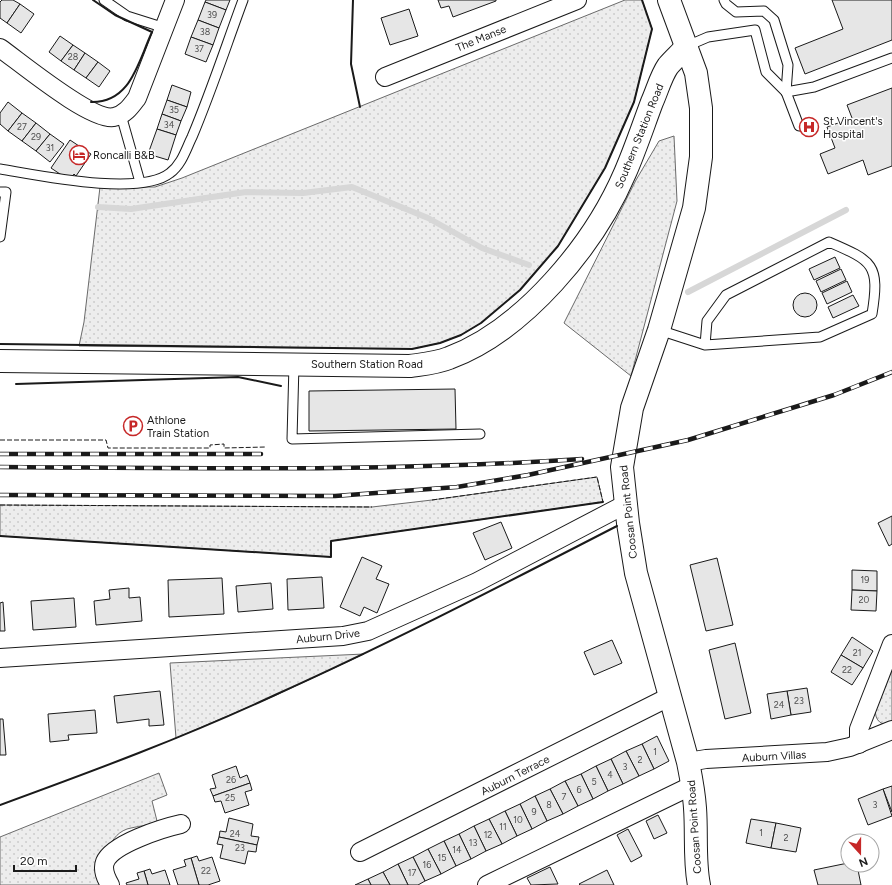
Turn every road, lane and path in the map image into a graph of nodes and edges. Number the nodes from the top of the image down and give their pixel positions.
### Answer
1 (104, 0) edge
2 (175, 0) edge
3 (243, 0) edge
4 (577, 0) edge
5 (670, 0) edge
6 (724, 0) edge
7 (165, 28) junction
8 (687, 46) junction
9 (0, 48) edge
10 (892, 58) edge
11 (385, 77) dead end
12 (786, 92) junction
13 (121, 115) junction
14 (799, 126) dead end
15 (0, 169) edge
16 (140, 182) junction
17 (0, 192) edge
18 (0, 237) edge
19 (659, 330) junction
20 (705, 345) junction
21 (0, 362) edge
22 (294, 364) junction
23 (480, 434) dead end
24 (626, 504) junction
25 (892, 644) edge
26 (0, 658) edge
27 (669, 697) junction
28 (892, 730) edge
29 (859, 744) junction
30 (688, 762) junction
31 (693, 784) junction
32 (181, 824) dead end
33 (360, 852) dead end
34 (110, 885) edge
35 (487, 885) edge
36 (699, 885) edge

1 - 7 lane
2 - 7 street
3 - 16 lane
4 - 11 street, The Manse
5 - 8 street, Coosan Point Road
6 - 12 lane
7 - 13 street
8 - 12 lane
8 - 19 street, Coosan Point Road
8 - 22 street, Southern Station Road
9 - 13 street
10 - 12 lane
12 - 14 lane
13 - 16 lane
15 - 16 lane
17 - 18 lane
19 - 20 lane
19 - 24 street, Coosan Point Road
20 - 20 lane
21 - 22 street, Southern Station Road
22 - 23 lane
24 - 26 street, Auburn Drive
24 - 27 street, Coosan Point Road
25 - 29 street
27 - 30 street, Coosan Point Road
27 - 33 street, Auburn Terrace
28 - 29 street, Auburn Villas
29 - 30 street, Auburn Villas
30 - 31 street, Coosan Point Road
31 - 35 street
31 - 36 street, Coosan Point Road
32 - 34 street

